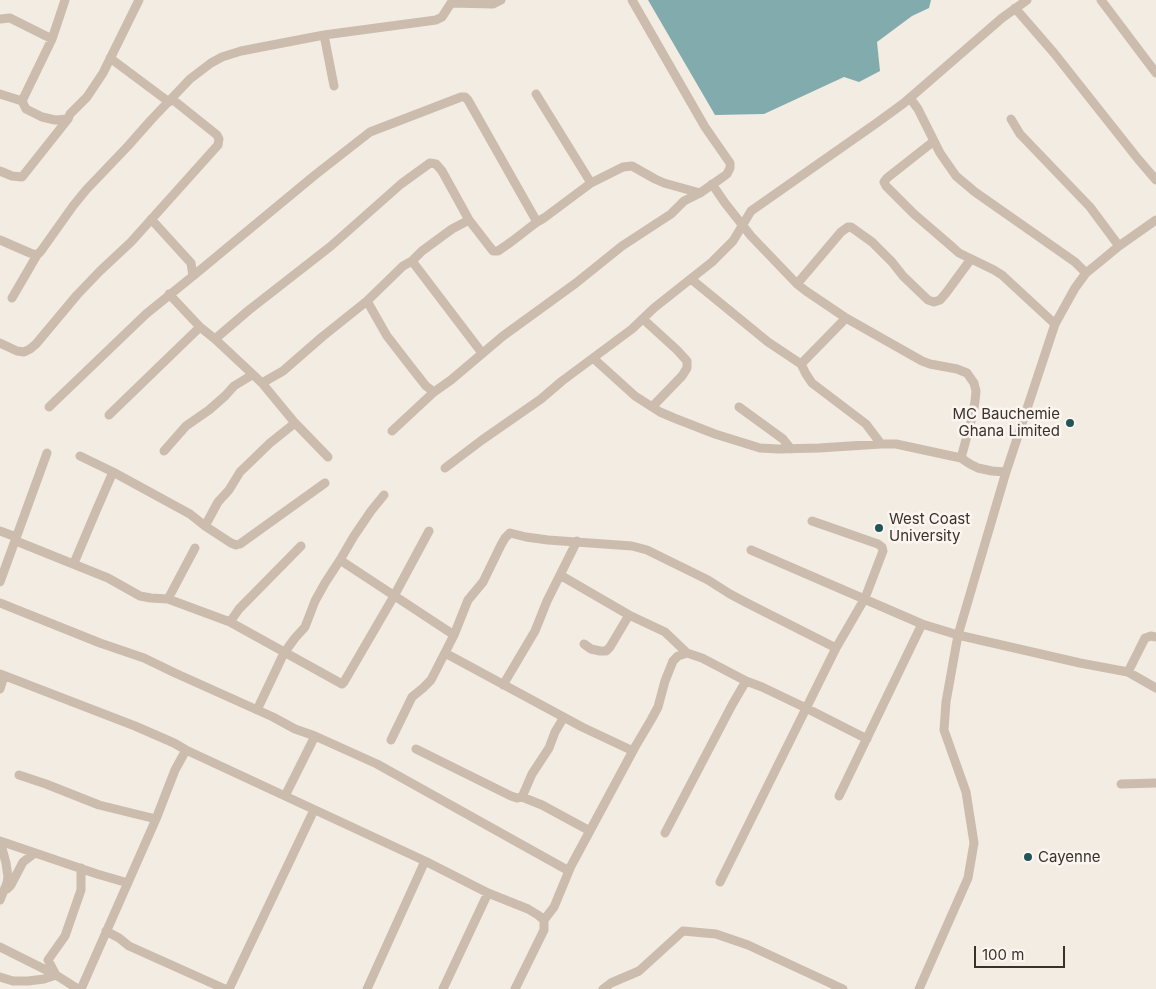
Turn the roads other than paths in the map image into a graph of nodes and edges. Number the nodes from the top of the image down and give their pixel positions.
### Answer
1 (65, 0) edge
2 (138, 0) edge
3 (501, 0) edge
4 (632, 0) edge
5 (1027, 0) edge
6 (1100, 0) edge
7 (1015, 8) junction
8 (0, 19) edge
9 (324, 35) junction
10 (52, 39) junction
11 (110, 58) junction
12 (1156, 74) edge
13 (334, 86) dead end
14 (0, 94) edge
15 (536, 94) dead end
16 (910, 98) junction
17 (170, 100) junction
18 (22, 101) junction
19 (1011, 119) dead end
20 (68, 120) junction
21 (934, 142) junction
22 (0, 171) edge
23 (1156, 180) edge
24 (591, 183) junction
25 (712, 184) junction
26 (700, 193) junction
27 (151, 218) junction
28 (469, 220) junction
29 (1156, 220) edge
30 (537, 222) junction
31 (742, 225) junction
32 (0, 240) edge
33 (1119, 246) junction
34 (37, 255) junction
35 (412, 260) junction
36 (971, 260) junction
37 (1086, 273) junction
38 (192, 276) junction
39 (691, 279) junction
40 (797, 284) junction
41 (170, 294) junction
42 (12, 298) dead end
43 (367, 301) junction
44 (846, 318) junction
45 (643, 319) junction
46 (1055, 324) junction
47 (200, 327) junction
48 (215, 339) junction
49 (0, 343) edge
50 (482, 353) junction
51 (593, 358) junction
52 (801, 364) junction
53 (252, 375) junction
54 (262, 383) junction
55 (434, 392) junction
56 (49, 407) dead end
57 (652, 407) junction
58 (739, 407) dead end
59 (109, 414) dead end
60 (295, 422) junction
61 (392, 431) dead end
62 (881, 444) junction
63 (791, 449) junction
64 (164, 450) dead end
65 (47, 453) dead end
66 (80, 456) dead end
67 (328, 457) dead end
68 (961, 458) junction
69 (444, 468) dead end
70 (113, 472) junction
71 (1006, 472) junction
72 (325, 484) dead end
73 (384, 495) dead end
74 (812, 521) dead end
75 (205, 526) junction
76 (0, 531) edge
77 (429, 531) dead end
78 (16, 539) junction
79 (577, 541) junction
80 (302, 546) dead end
81 (195, 548) dead end
82 (751, 550) dead end
83 (340, 560) junction
84 (74, 563) junction
85 (560, 575) junction
86 (0, 582) edge
87 (394, 596) junction
88 (865, 598) junction
89 (168, 599) junction
90 (0, 603) edge
91 (629, 615) junction
92 (230, 622) junction
93 (922, 624) junction
94 (454, 635) junction
95 (958, 635) junction
96 (1156, 637) edge
97 (584, 644) dead end
98 (836, 648) junction
99 (284, 653) junction
100 (445, 653) junction
101 (687, 653) junction
102 (1128, 672) junction
103 (2, 675) edge
104 (746, 681) junction
105 (503, 685) junction
106 (0, 688) edge
107 (1156, 688) edge
108 (806, 708) junction
109 (257, 710) junction
110 (564, 717) junction
111 (316, 736) junction
112 (867, 739) junction
113 (391, 740) dead end
114 (416, 749) dead end
115 (186, 750) junction
116 (633, 751) junction
117 (19, 775) dead end
118 (1156, 783) edge
119 (1121, 784) dead end
120 (285, 796) junction
121 (839, 796) dead end
122 (522, 797) junction
123 (314, 810) junction
124 (156, 820) junction
125 (590, 831) junction
126 (665, 833) dead end
127 (0, 841) edge
128 (36, 853) junction
129 (425, 861) junction
130 (81, 868) junction
131 (569, 871) junction
132 (720, 882) dead end
133 (128, 883) junction
134 (4, 891) junction
135 (488, 893) junction
136 (0, 900) edge
137 (544, 920) junction
138 (106, 931) junction
139 (0, 947) edge
140 (56, 975) junction
141 (0, 977) edge
142 (38, 980) junction
143 (26, 989) edge
144 (80, 989) edge
145 (225, 989) edge
146 (230, 989) edge
147 (367, 989) edge
148 (443, 989) edge
149 (515, 989) edge
150 (604, 989) edge
151 (843, 989) edge
152 (919, 989) edge

1 - 10 street
2 - 11 street
3 - 9 street
4 - 25 street
5 - 7 street
6 - 12 street
7 - 16 street
7 - 23 street
8 - 10 street
9 - 13 street
9 - 17 street
10 - 18 street
11 - 17 street
11 - 20 street
14 - 18 street
15 - 24 street
16 - 21 street
16 - 31 street
17 - 27 street
17 - 34 street
18 - 20 street
19 - 33 street
20 - 22 street
21 - 36 street
21 - 37 street
24 - 26 street
24 - 30 street
25 - 26 street
25 - 31 street
26 - 50 street
27 - 38 street
27 - 49 street
28 - 30 street
28 - 35 street
28 - 48 street
29 - 33 street
30 - 38 street
31 - 39 street
31 - 40 street
32 - 34 street
33 - 37 street
34 - 42 street
35 - 43 street
35 - 50 street
36 - 40 street
36 - 46 street
37 - 46 street
38 - 41 street
39 - 45 street
39 - 52 street
40 - 44 street
41 - 47 street
41 - 56 street
43 - 54 street
43 - 55 street
44 - 52 street
44 - 68 street
45 - 51 street
45 - 57 street
46 - 71 street
47 - 48 street
47 - 59 street
48 - 53 street
50 - 55 street
51 - 57 street
51 - 69 street
52 - 62 street
53 - 54 street
53 - 64 street
54 - 60 street
55 - 61 street
57 - 63 street
58 - 63 street
60 - 67 street
60 - 75 street
62 - 63 street
62 - 68 street
65 - 78 street
66 - 70 street
68 - 71 street
70 - 75 street
70 - 84 street
71 - 95 street
72 - 75 street
73 - 83 street
74 - 88 street
76 - 78 street
77 - 87 street
78 - 84 street
78 - 86 street
79 - 85 street
79 - 94 street
79 - 98 street
80 - 92 street
81 - 89 street
82 - 88 street
83 - 87 street
83 - 99 street
84 - 89 street
85 - 91 street
85 - 105 street
87 - 94 street
87 - 99 street
88 - 93 street
88 - 98 street
89 - 92 street
90 - 109 street
91 - 97 street
91 - 101 street
92 - 99 street
93 - 95 street
93 - 112 street
94 - 100 street
95 - 102 street
95 - 152 street
96 - 102 street
98 - 108 street
99 - 109 street
100 - 105 street
100 - 113 street
101 - 104 street
101 - 116 street
102 - 107 street
103 - 106 street
103 - 115 street
104 - 108 street
104 - 126 street
105 - 110 street
108 - 112 street
108 - 132 street
109 - 111 street
110 - 116 street
110 - 122 street
111 - 120 street
111 - 131 street
112 - 121 street
114 - 122 street
115 - 120 street
115 - 124 street
116 - 125 street
117 - 124 street
118 - 119 street
120 - 123 street
122 - 125 street
123 - 129 street
123 - 146 street
124 - 133 street
125 - 131 street
127 - 128 street
127 - 134 street
128 - 130 street
128 - 134 street
129 - 135 street
129 - 147 street
130 - 133 street
130 - 140 street
131 - 137 street
133 - 138 street
134 - 136 street
135 - 137 street
135 - 148 street
137 - 149 street
138 - 144 street
138 - 145 street
139 - 140 street
140 - 142 street
140 - 144 street
141 - 142 street
142 - 143 street
150 - 151 street

